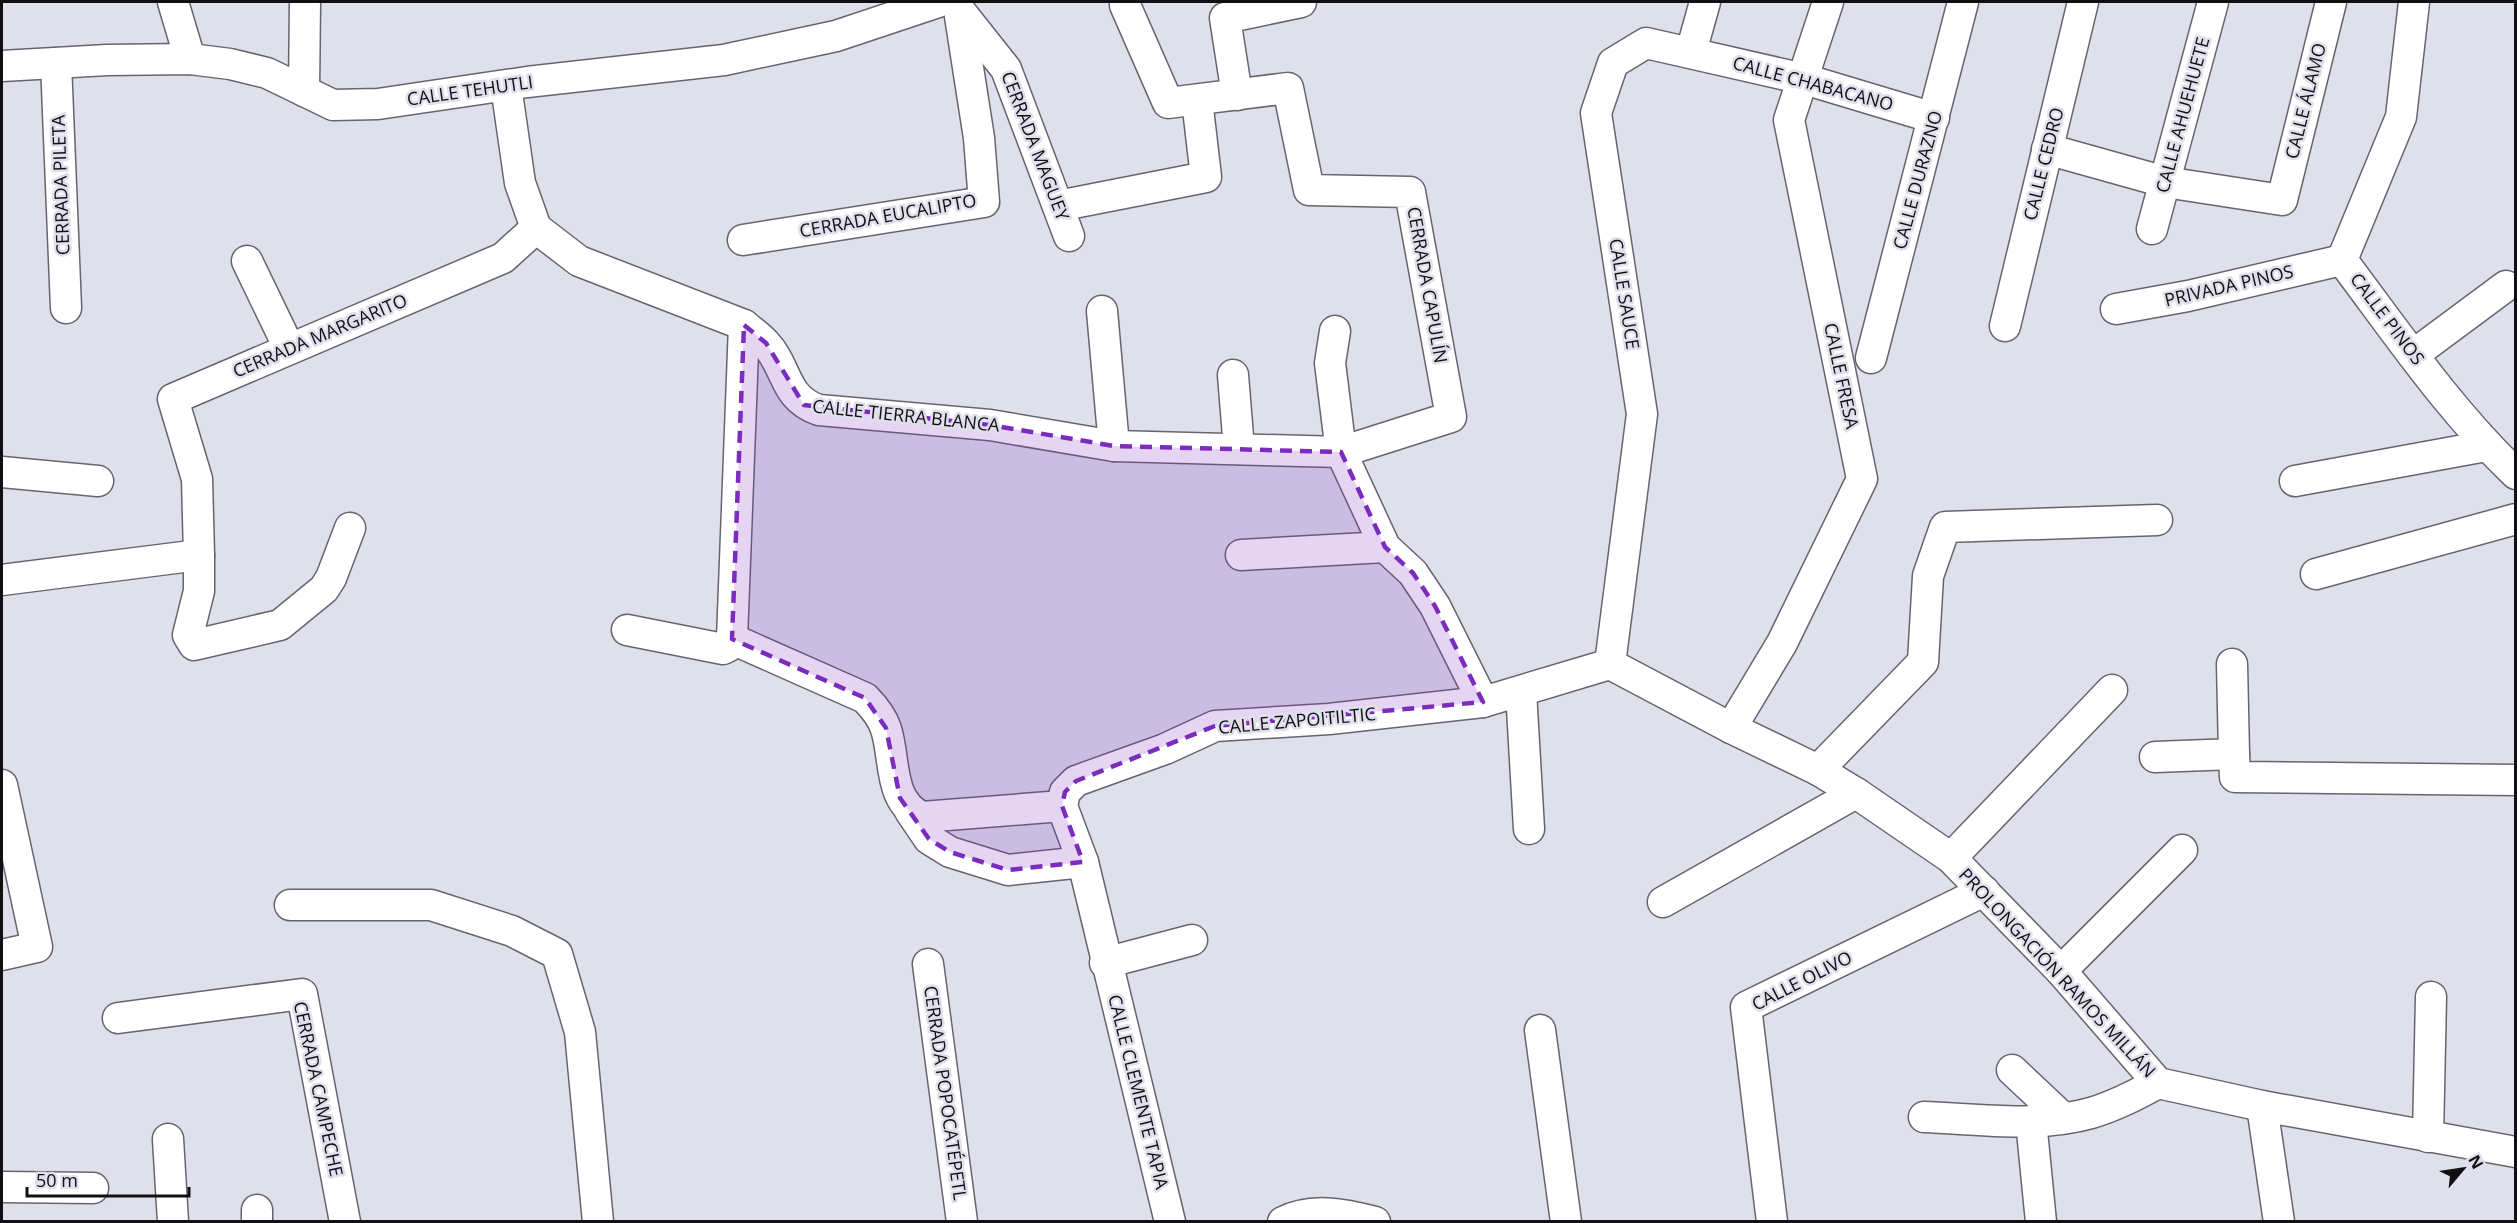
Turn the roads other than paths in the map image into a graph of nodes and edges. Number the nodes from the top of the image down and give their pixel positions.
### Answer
1 (173, 2) edge
2 (305, 2) edge
3 (1301, 2) edge
4 (1705, 2) edge
5 (1828, 2) edge
6 (1964, 2) edge
7 (2083, 2) edge
8 (2213, 2) edge
9 (2331, 2) edge
10 (2414, 2) edge
11 (950, 4) edge
12 (1125, 5) dead end
13 (1691, 52) junction
14 (190, 59) junction
15 (56, 63) junction
16 (2, 66) edge
17 (1804, 79) junction
18 (506, 86) junction
19 (304, 91) junction
20 (1237, 94) junction
21 (1197, 100) junction
22 (1935, 118) junction
23 (2047, 149) junction
24 (2165, 182) junction
25 (1058, 206) junction
26 (536, 228) junction
27 (2152, 229) dead end
28 (1070, 236) dead end
29 (743, 240) dead end
30 (2342, 260) junction
31 (247, 261) dead end
32 (2506, 286) dead end
33 (66, 308) dead end
34 (2116, 309) dead end
35 (1102, 311) dead end
36 (744, 325) junction
37 (2005, 326) dead end
38 (1335, 332) dead end
39 (289, 348) junction
40 (2413, 355) junction
41 (1871, 358) dead end
42 (1233, 375) dead end
43 (1452, 417) joint
44 (1114, 446) junction
45 (2486, 446) junction
46 (1239, 449) junction
47 (1341, 452) junction
48 (2, 472) edge
49 (2516, 474) edge
50 (98, 481) dead end
51 (2295, 481) dead end
52 (2516, 519) edge
53 (2157, 520) dead end
54 (350, 528) dead end
55 (1385, 547) junction
56 (199, 555) junction
57 (1241, 555) dead end
58 (2316, 574) dead end
59 (2, 579) edge
60 (627, 630) dead end
61 (732, 639) junction
62 (1610, 664) junction
63 (2232, 664) dead end
64 (2112, 690) dead end
65 (1521, 691) junction
66 (1483, 702) junction
67 (1731, 728) junction
68 (2155, 758) dead end
69 (2235, 765) junction
70 (1818, 770) junction
71 (2516, 780) edge
72 (2, 785) edge
73 (1856, 793) junction
74 (1062, 806) junction
75 (910, 811) junction
76 (1529, 829) dead end
77 (2182, 850) dead end
78 (1951, 858) junction
79 (1083, 862) junction
80 (1984, 891) junction
81 (1663, 902) dead end
82 (290, 905) dead end
83 (1192, 940) dead end
84 (2, 955) edge
85 (1106, 963) junction
86 (928, 964) dead end
87 (2061, 971) junction
88 (2431, 997) dead end
89 (118, 1018) dead end
90 (1540, 1030) dead end
91 (2012, 1070) dead end
92 (2158, 1083) junction
93 (2262, 1106) junction
94 (1924, 1117) dead end
95 (2063, 1118) junction
96 (2031, 1121) junction
97 (2428, 1137) junction
98 (168, 1139) dead end
99 (2516, 1152) edge
100 (2, 1187) edge
101 (93, 1188) dead end
102 (173, 1221) edge
103 (345, 1221) edge
104 (598, 1221) edge
105 (962, 1221) edge
106 (1170, 1221) edge
107 (1283, 1221) edge
108 (1375, 1221) edge
109 (1566, 1221) edge
110 (1772, 1221) edge
111 (2041, 1221) edge
112 (2279, 1221) edge

1 - 14 street
2 - 19 street
3 - 20 street
4 - 13 street
5 - 17 street, CALLE FRESA
6 - 22 street, CALLE DURAZNO
7 - 23 street, CALLE CEDRO
8 - 24 street, CALLE AHUEHUETE
9 - 24 street, CALLE ÁLAMO
10 - 30 street, CALLE PINOS
11 - 18 street, CALLE TEHUTLI
11 - 25 street, CERRADA MAGUEY
11 - 29 street, CERRADA EUCALIPTO
12 - 21 street, CERRADA CAPULÍN
13 - 17 street, CALLE CHABACANO
13 - 62 street, CALLE SAUCE
14 - 15 street, CALLE TEHUTLI
14 - 19 street, CALLE TEHUTLI
15 - 16 street, CALLE TEHUTLI
15 - 33 street, CERRADA PILETA
17 - 22 street, CALLE CHABACANO
17 - 67 street, CALLE FRESA
18 - 19 street, CALLE TEHUTLI
18 - 26 street
20 - 21 street, CERRADA CAPULÍN
20 - 43 street, CERRADA CAPULÍN
21 - 25 street
22 - 41 street, CALLE DURAZNO
23 - 24 street
23 - 37 street, CALLE CEDRO
24 - 27 street, CALLE AHUEHUETE
25 - 28 street, CERRADA MAGUEY
26 - 36 street, CALLE TIERRA BLANCA
26 - 39 street, CERRADA MARGARITO
30 - 34 street, PRIVADA PINOS
30 - 40 street, CALLE PINOS
31 - 39 street
32 - 40 street
35 - 44 street
36 - 44 street, CALLE TIERRA BLANCA
36 - 61 street
38 - 47 street
39 - 56 street, CERRADA MARGARITO
40 - 45 street, CALLE PINOS
42 - 46 street
43 - 47 street, CALLE TIERRA BLANCA
44 - 46 street, CALLE TIERRA BLANCA
45 - 49 street, CALLE PINOS
45 - 51 street
46 - 47 street, CALLE TIERRA BLANCA
47 - 55 street
48 - 50 street
52 - 58 street
53 - 70 street
54 - 56 street
55 - 57 street
55 - 66 street
56 - 59 street
60 - 61 street
61 - 75 street
62 - 65 street, CALLE ZAPOITILTIC
62 - 67 street, PROLONGACIÓN RAMOS MILLÁN
63 - 69 street
64 - 78 street
65 - 66 street, CALLE ZAPOITILTIC
65 - 76 street
66 - 74 street, CALLE ZAPOITILTIC
67 - 70 street, PROLONGACIÓN RAMOS MILLÁN
68 - 69 street
69 - 71 street
70 - 73 street, PROLONGACIÓN RAMOS MILLÁN
72 - 84 street
73 - 78 street, PROLONGACIÓN RAMOS MILLÁN
73 - 81 street
74 - 75 street
74 - 79 street
75 - 79 street
77 - 87 street
78 - 80 street, PROLONGACIÓN RAMOS MILLÁN
79 - 85 street, CALLE CLEMENTE TAPIA
80 - 87 street, PROLONGACIÓN RAMOS MILLÁN
80 - 110 street, CALLE OLIVO
82 - 104 street
83 - 85 street
85 - 106 street, CALLE CLEMENTE TAPIA
86 - 105 street, CERRADA POPOCATÉPETL
87 - 92 street, PROLONGACIÓN RAMOS MILLÁN
88 - 97 street
89 - 103 street, CERRADA CAMPECHE
90 - 109 street
91 - 95 street
92 - 93 street, PROLONGACIÓN RAMOS MILLÁN
92 - 95 street
93 - 97 street, PROLONGACIÓN RAMOS MILLÁN
93 - 112 street
94 - 96 street
95 - 96 street
96 - 111 street
97 - 99 street, PROLONGACIÓN RAMOS MILLÁN
98 - 102 street
100 - 101 street
107 - 108 street

